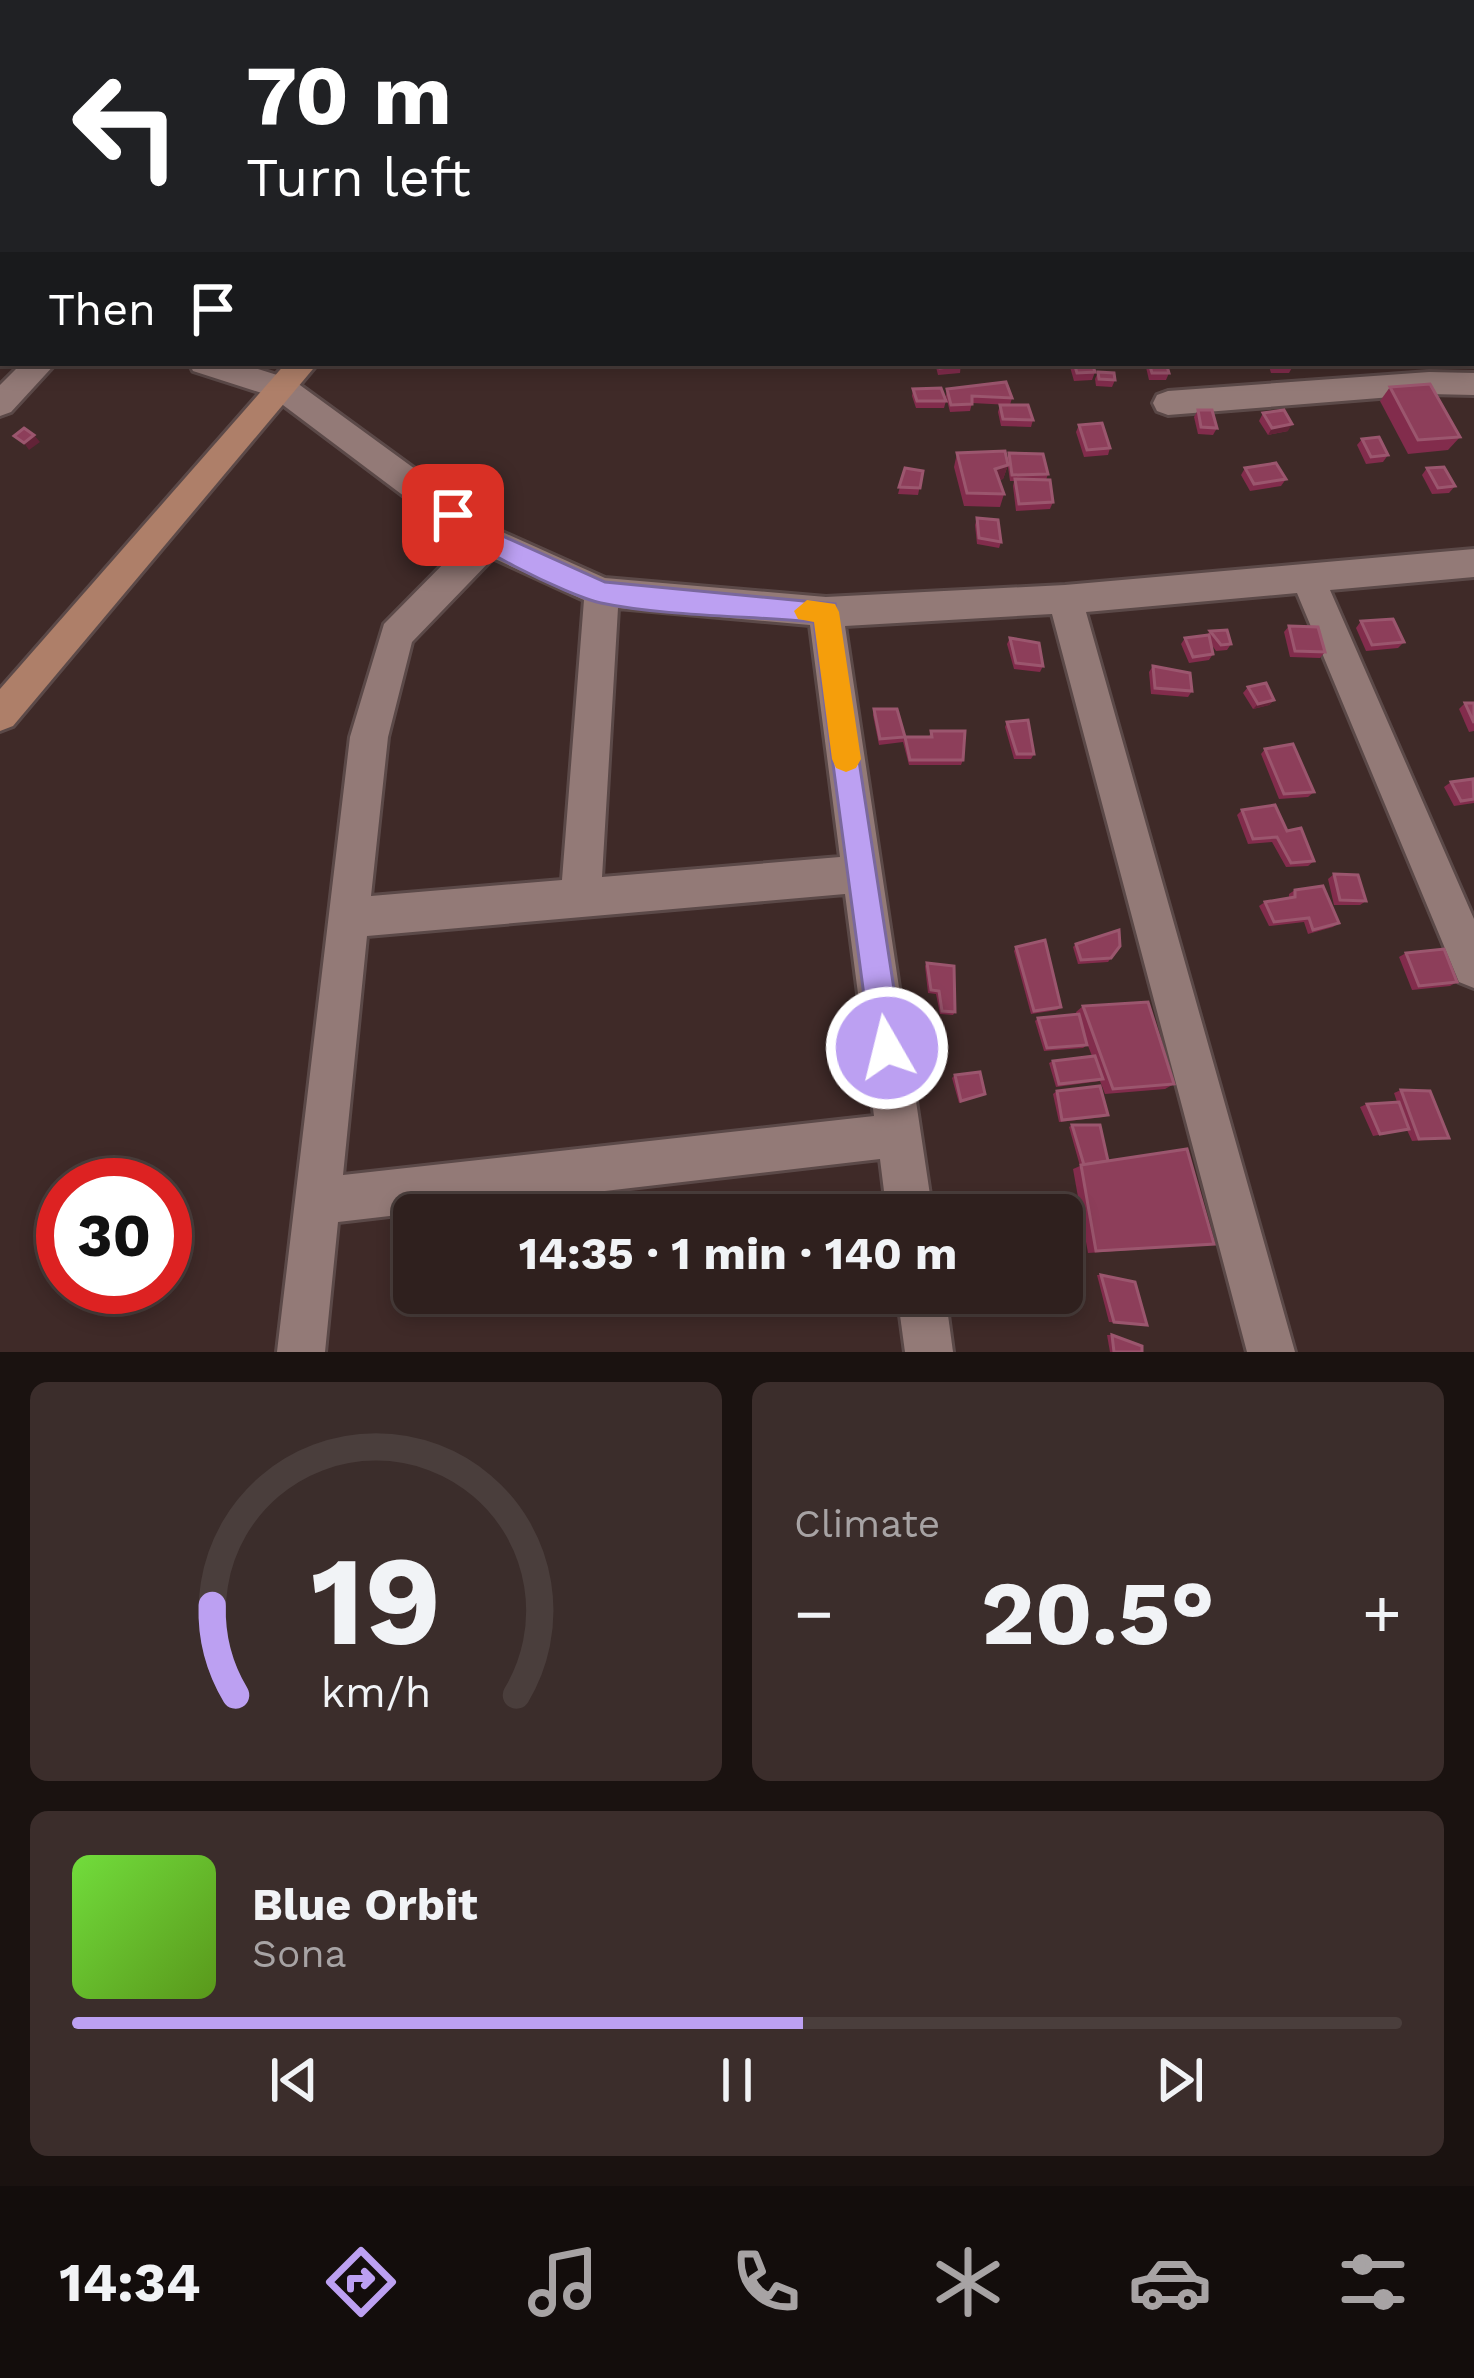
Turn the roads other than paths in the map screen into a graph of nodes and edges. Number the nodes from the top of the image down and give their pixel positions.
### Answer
1 (37, 366) edge
2 (224, 366) edge
3 (292, 376) edge
4 (1337, 378) edge
5 (1474, 384) edge
6 (5, 392) edge
7 (1168, 403) dead end
8 (488, 541) junction
9 (1474, 563) edge
10 (1308, 578) junction
11 (602, 592) junction
12 (1065, 599) junction
13 (826, 612) junction
14 (0, 715) edge
15 (862, 874) junction
16 (581, 898) junction
17 (349, 918) junction
18 (1474, 968) edge
19 (899, 1135) junction
20 (907, 1194) edge
21 (318, 1202) junction
22 (924, 1314) edge
23 (301, 1352) edge
24 (929, 1352) edge
25 (1271, 1352) edge

1 - 6 street
2 - 3 street
3 - 8 street
3 - 14 main road
4 - 5 street
4 - 7 street
8 - 11 street
8 - 17 street
9 - 10 street
10 - 12 street
10 - 18 street
11 - 13 street
11 - 16 street
12 - 13 street
12 - 25 street
13 - 15 street
15 - 16 street
15 - 19 street
16 - 17 street
17 - 21 street
19 - 20 street
19 - 21 street
21 - 23 street
22 - 24 street

